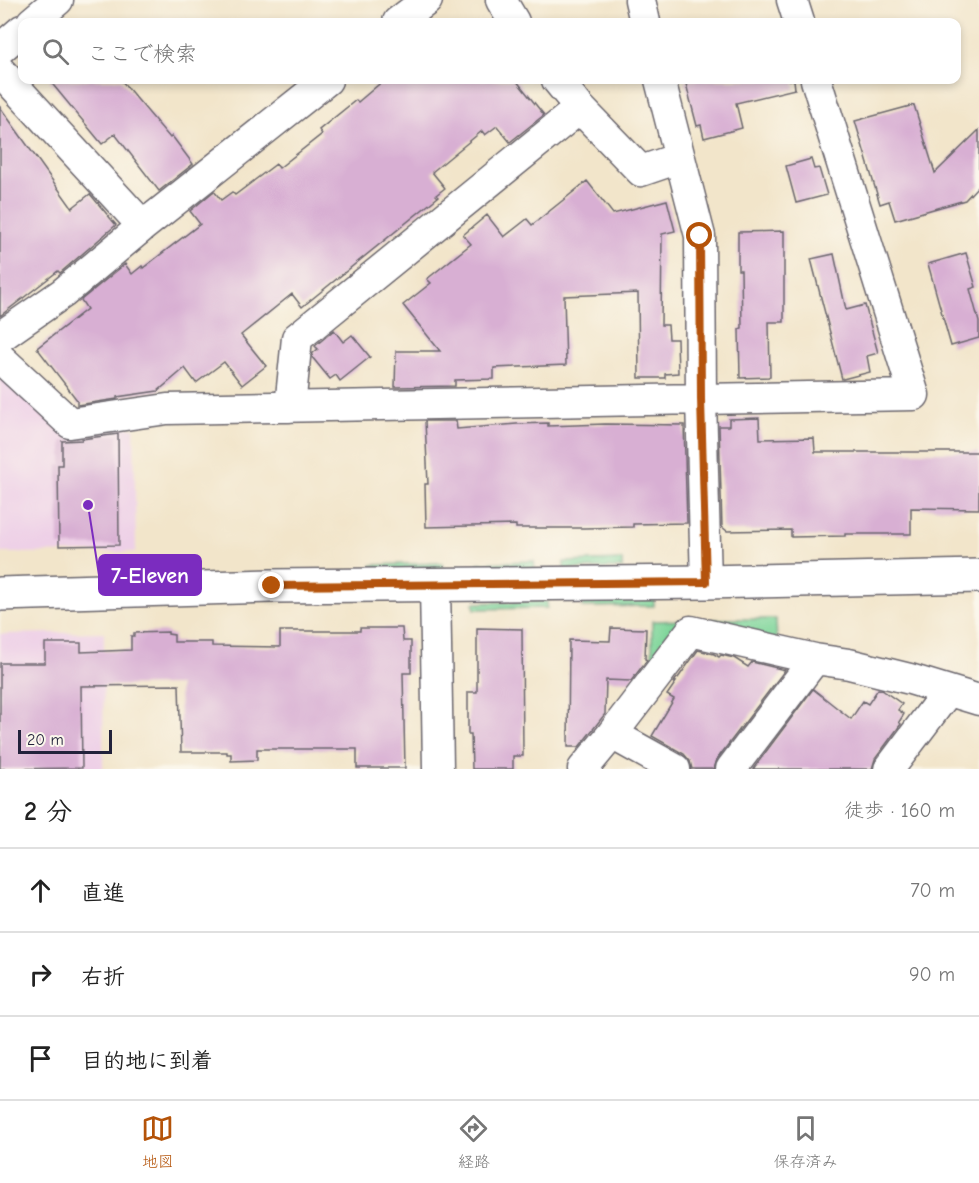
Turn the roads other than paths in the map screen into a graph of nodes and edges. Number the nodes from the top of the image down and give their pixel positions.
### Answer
1 (58, 0) edge
2 (427, 0) edge
3 (501, 0) edge
4 (640, 0) edge
5 (792, 0) edge
6 (37, 18) edge
7 (403, 18) edge
8 (512, 18) edge
9 (644, 18) edge
10 (798, 18) edge
11 (18, 33) edge
12 (0, 49) edge
13 (0, 72) edge
14 (322, 84) edge
15 (560, 84) edge
16 (661, 84) edge
17 (817, 84) edge
18 (580, 108) junction
19 (679, 158) junction
20 (143, 226) junction
21 (0, 337) edge
22 (0, 358) edge
23 (701, 399) junction
24 (290, 408) junction
25 (979, 576) edge
26 (706, 582) junction
27 (435, 583) junction
28 (0, 594) edge
29 (815, 659) junction
30 (948, 691) junction
31 (979, 700) edge
32 (612, 734) junction
33 (438, 769) edge
34 (583, 769) edge
35 (675, 769) edge
36 (731, 769) edge
37 (889, 769) edge

1 - 6 street
2 - 7 street
3 - 8 street
4 - 9 street
5 - 10 street
11 - 12 street
13 - 20 street
14 - 20 street
15 - 18 street
16 - 19 street
17 - 23 street
18 - 19 street
18 - 24 street
19 - 23 street
20 - 21 street
22 - 24 street
23 - 24 street
23 - 26 street
25 - 26 street
26 - 27 street
27 - 28 street
27 - 33 street
29 - 30 street
29 - 32 street
29 - 36 street
30 - 31 street
30 - 37 street
32 - 34 street
32 - 35 street

